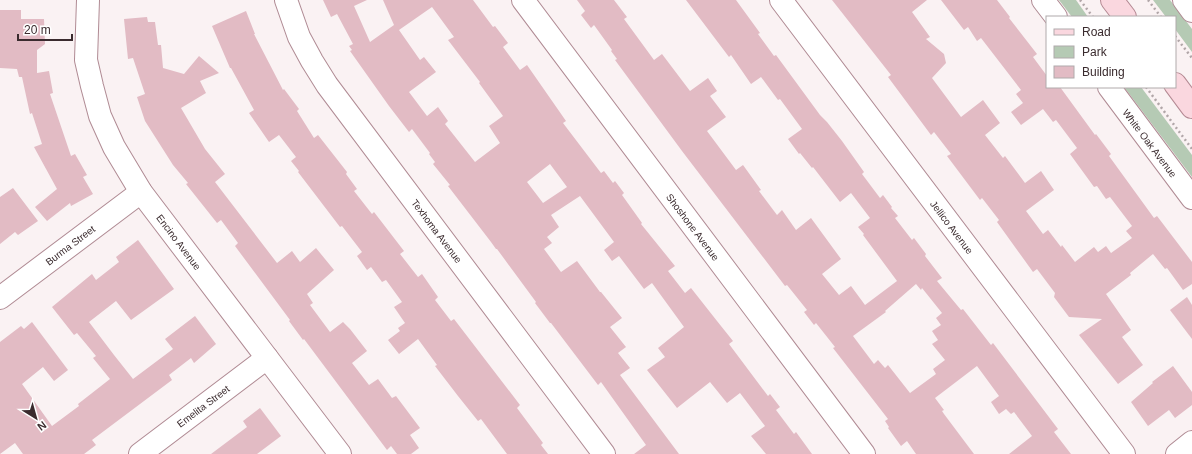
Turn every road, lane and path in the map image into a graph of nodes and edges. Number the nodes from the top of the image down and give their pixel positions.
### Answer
1 (88, 0) edge
2 (286, 0) edge
3 (523, 0) edge
4 (781, 0) edge
5 (1043, 0) edge
6 (1080, 0) edge
7 (1112, 0) edge
8 (1148, 0) edge
9 (1184, 0) edge
10 (1192, 10) edge
11 (1055, 16) edge
12 (1092, 16) edge
13 (1124, 16) edge
14 (1160, 16) edge
15 (1176, 37) edge
16 (1192, 58) edge
17 (1176, 85) edge
18 (1110, 88) edge
19 (1147, 88) edge
20 (1192, 107) edge
21 (1192, 149) edge
22 (141, 192) junction
23 (1192, 198) edge
24 (0, 298) edge
25 (267, 358) junction
26 (1192, 442) edge
27 (140, 454) edge
28 (340, 454) edge
29 (604, 454) edge
30 (864, 454) edge
31 (1124, 454) edge
32 (1177, 454) edge

1 - 22 street, Encino Avenue
2 - 29 street, Texhoma Avenue
3 - 30 street, Shoshone Avenue
4 - 31 street, Jellico Avenue
5 - 11 street
6 - 12 path
7 - 13 main road
8 - 14 path
9 - 10 street
15 - 16 path
17 - 20 main road
18 - 23 street, White Oak Avenue
19 - 21 path
22 - 24 street, Burma Street
22 - 25 street, Encino Avenue
25 - 27 street, Emelita Street
25 - 28 street, Encino Avenue
26 - 32 street

